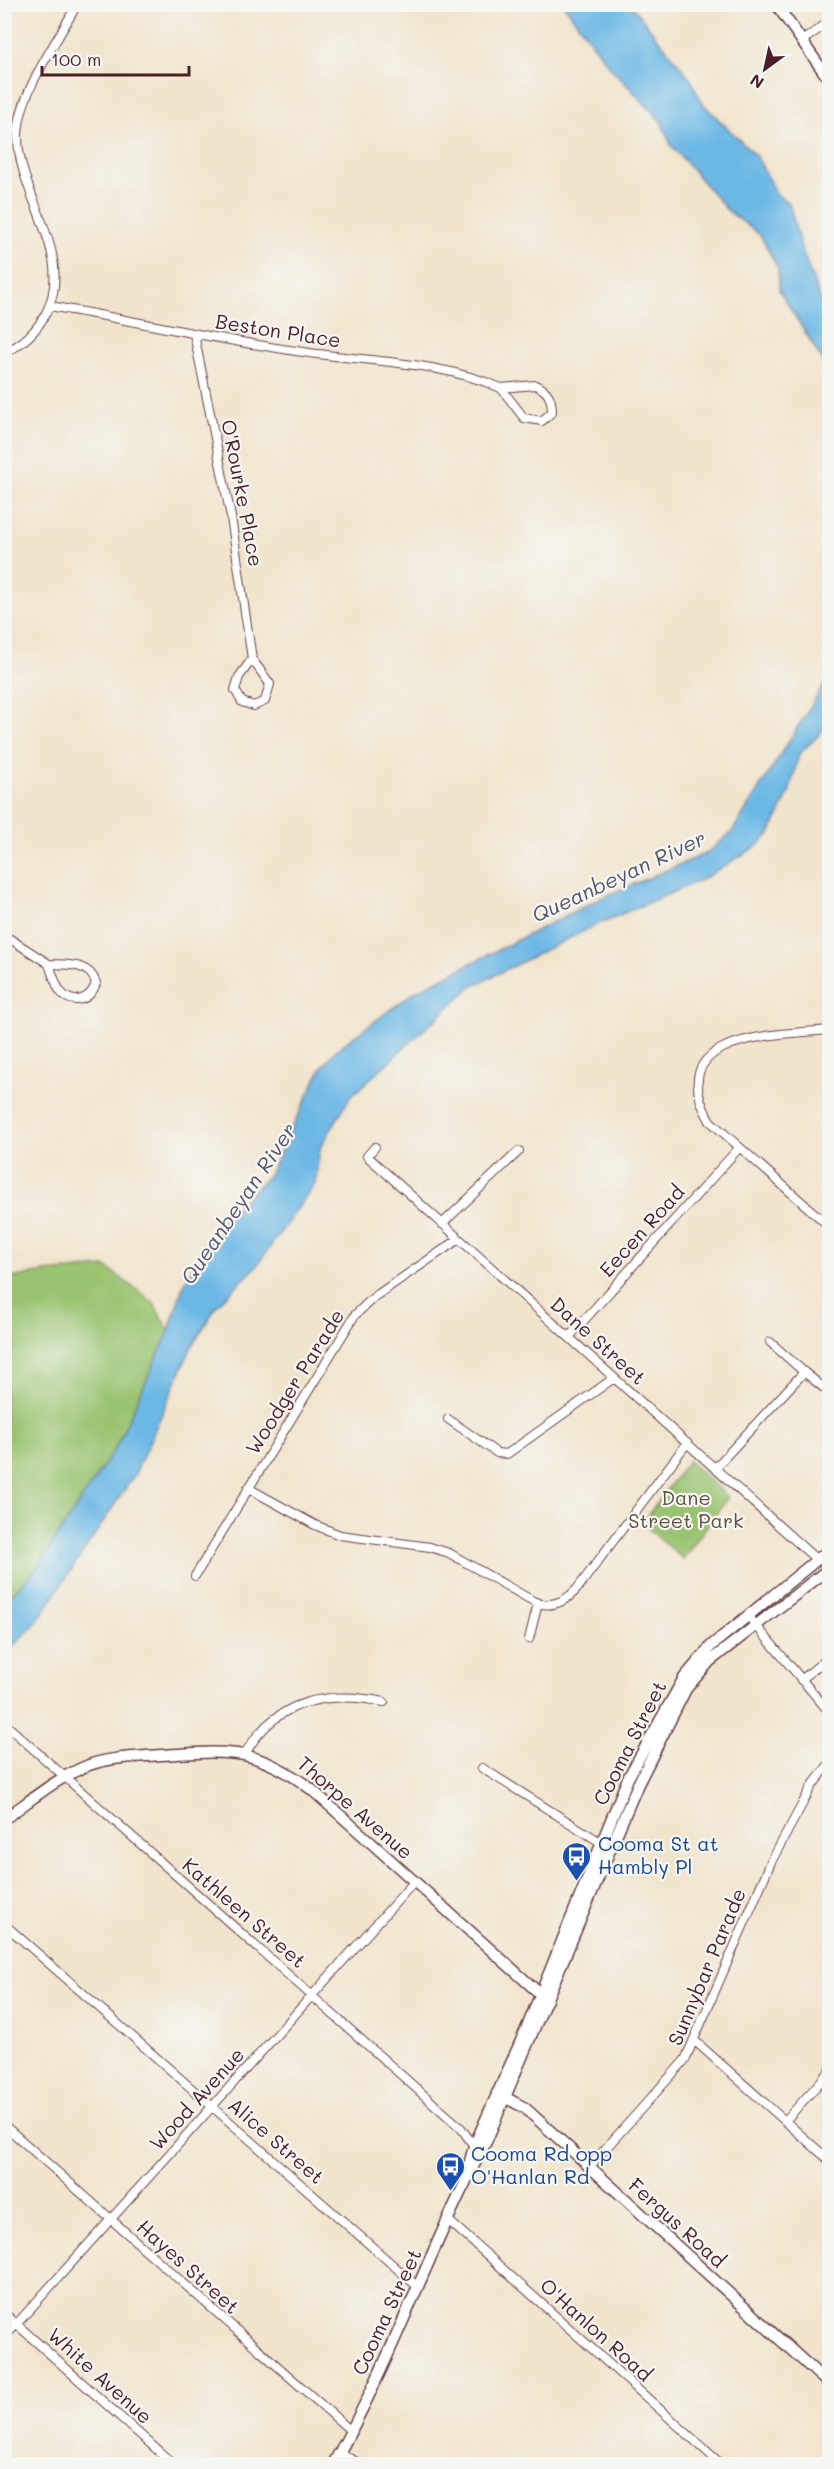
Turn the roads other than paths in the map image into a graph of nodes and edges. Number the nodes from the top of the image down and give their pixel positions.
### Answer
1 (77, 4) edge
2 (776, 4) edge
3 (830, 21) edge
4 (802, 41) junction
5 (830, 81) edge
6 (50, 306) junction
7 (194, 334) junction
8 (4, 353) edge
9 (501, 388) junction
10 (252, 659) junction
11 (4, 935) edge
12 (49, 964) junction
13 (830, 1030) edge
14 (375, 1147) dead end
15 (740, 1148) junction
16 (519, 1151) dead end
17 (442, 1224) junction
18 (830, 1227) edge
19 (459, 1239) junction
20 (569, 1337) junction
21 (770, 1342) dead end
22 (804, 1372) junction
23 (614, 1378) junction
24 (830, 1393) edge
25 (447, 1419) dead end
26 (687, 1443) junction
27 (715, 1468) junction
28 (248, 1488) junction
29 (830, 1549) edge
30 (817, 1560) junction
31 (830, 1561) edge
32 (830, 1568) edge
33 (195, 1576) dead end
34 (538, 1603) junction
35 (779, 1607) junction
36 (748, 1616) junction
37 (757, 1626) junction
38 (529, 1639) dead end
39 (830, 1656) edge
40 (801, 1680) junction
41 (384, 1702) dead end
42 (830, 1713) edge
43 (6, 1718) edge
44 (245, 1754) junction
45 (830, 1763) edge
46 (482, 1768) dead end
47 (66, 1777) junction
48 (4, 1820) edge
49 (601, 1842) junction
50 (611, 1848) junction
51 (414, 1882) junction
52 (4, 1924) edge
53 (313, 1995) junction
54 (544, 1997) junction
55 (695, 2041) junction
56 (830, 2071) edge
57 (501, 2096) junction
58 (212, 2108) junction
59 (785, 2121) junction
60 (4, 2125) edge
61 (461, 2128) junction
62 (481, 2131) junction
63 (474, 2146) junction
64 (830, 2161) edge
65 (589, 2167) junction
66 (468, 2172) junction
67 (111, 2219) junction
68 (448, 2220) junction
69 (418, 2287) junction
70 (4, 2313) edge
71 (17, 2324) junction
72 (4, 2338) edge
73 (830, 2385) edge
74 (351, 2431) junction
75 (340, 2452) junction
76 (173, 2464) edge
77 (333, 2464) edge
78 (360, 2464) edge
79 (721, 2464) edge

1 - 6 street
2 - 4 main road
3 - 4 street
4 - 5 main road
6 - 7 street, Beston Place
6 - 8 street
7 - 9 street, Beston Place
7 - 10 street, O'Rourke Place
9 - 9 street, Beston Place
10 - 10 street, O'Rourke Place
11 - 12 street
12 - 12 street
13 - 15 street
14 - 17 street, Dane Street
15 - 18 street
15 - 20 street, Eecen Road
16 - 17 street
17 - 19 street, Dane Street
19 - 20 street, Dane Street
19 - 28 street, Woodger Parade
20 - 23 street, Dane Street
21 - 22 street
22 - 24 street
22 - 27 street
23 - 25 street
23 - 26 street, Dane Street
26 - 27 street, Dane Street
26 - 34 street
27 - 30 street, Dane Street
28 - 33 street, Woodger Parade
28 - 34 street
29 - 30 main road, Cooma Street
30 - 31 main road
30 - 35 main road
30 - 36 main road, Cooma Street
32 - 35 main road, Cooma Street
34 - 38 street
35 - 37 main road, Cooma Street
36 - 37 street
36 - 49 main road, Cooma Street
37 - 40 street
37 - 50 main road, Cooma Street
39 - 40 street
40 - 42 street
41 - 44 street
43 - 47 street, Kathleen Street
44 - 47 main road, Thorpe Avenue
44 - 51 main road, Thorpe Avenue
45 - 55 street, Sunnybar Parade
46 - 49 street
47 - 48 main road, Thorpe Avenue
47 - 53 street, Kathleen Street
49 - 50 street
49 - 54 main road, Cooma Street
50 - 54 main road, Cooma Street
51 - 53 street, Wood Avenue
51 - 54 main road, Thorpe Avenue
52 - 58 street, Alice Street
53 - 58 street, Wood Avenue
53 - 61 street, Kathleen Street
54 - 57 main road, Cooma Street
55 - 59 street
55 - 65 street, Sunnybar Parade
56 - 59 street
57 - 62 main road, Cooma Street
57 - 65 main road, Fergus Road
57 - 66 main road, Cooma Street
58 - 67 street, Wood Avenue
58 - 69 street, Alice Street
59 - 64 street
60 - 67 street, Hayes Street
61 - 62 street
61 - 63 street, Kathleen Street
62 - 63 main road, Cooma Street
63 - 66 main road, Cooma Street
65 - 73 main road, Fergus Road
66 - 68 main road, Cooma Street
67 - 71 street, Wood Avenue
67 - 74 street, Hayes Street
68 - 69 main road, Cooma Street
68 - 79 street, O'Hanlon Road
69 - 74 main road, Cooma Street
70 - 71 street, White Avenue
71 - 72 street, Wood Avenue
71 - 76 street, White Avenue
74 - 75 main road, Cooma Street
75 - 77 main road, Cooma Street
75 - 78 street

